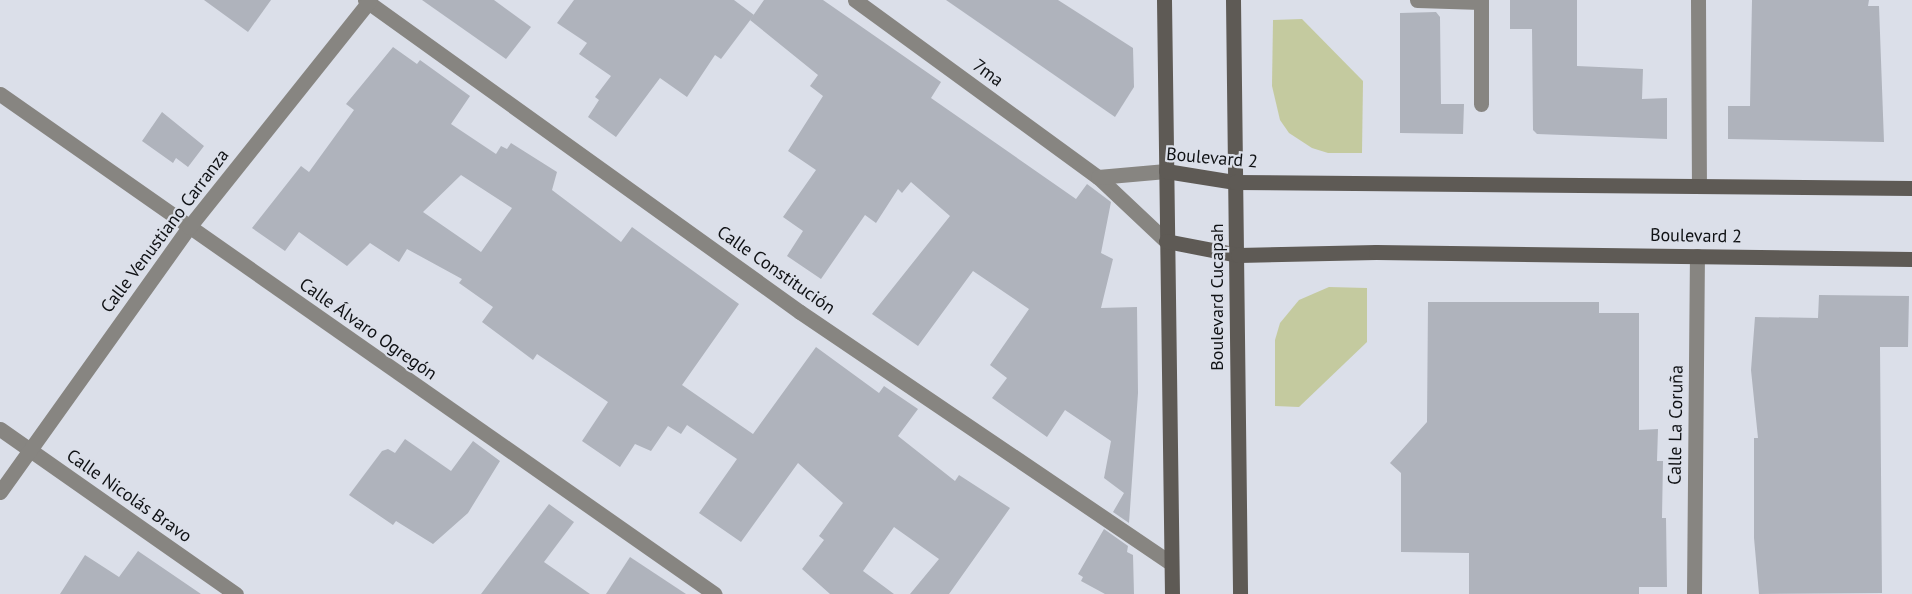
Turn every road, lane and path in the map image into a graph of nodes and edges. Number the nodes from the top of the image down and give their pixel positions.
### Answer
1 (855, 0) edge
2 (1164, 0) edge
3 (1233, 0) edge
4 (1417, 0) edge
5 (1698, 0) edge
6 (367, 1) edge
7 (1481, 1) edge
8 (0, 94) edge
9 (1480, 104) dead end
10 (1166, 171) junction
11 (1098, 177) junction
12 (1235, 182) junction
13 (1699, 184) junction
14 (1912, 188) edge
15 (189, 227) junction
16 (1166, 241) junction
17 (1238, 255) junction
18 (1697, 256) junction
19 (1912, 259) edge
20 (0, 429) edge
21 (30, 450) junction
22 (0, 492) edge
23 (1171, 563) junction
24 (236, 594) edge
25 (715, 594) edge
26 (1172, 594) edge
27 (1240, 594) edge
28 (1694, 594) edge

1 - 11 street, 7ma
2 - 10 main road
3 - 12 main road, Boulevard Cucapah
4 - 7 street
5 - 13 street
6 - 15 street, Calle Venustiano Carranza
6 - 23 street, Calle Constitución
7 - 9 street
8 - 15 street, Calle Álvaro Ogregón
10 - 11 street, Boulevard 2
10 - 12 main road, Boulevard 2
10 - 16 main road
11 - 16 street
12 - 13 main road, Boulevard 2
12 - 17 main road, Boulevard Cucapah
13 - 14 main road, Boulevard 2
15 - 21 street, Calle Venustiano Carranza
15 - 25 street, Calle Álvaro Ogregón
16 - 17 main road, Boulevard 2
16 - 23 main road
17 - 18 main road, Boulevard 2
17 - 27 main road, Boulevard Cucapah
18 - 19 main road, Boulevard 2
18 - 28 street, Calle La Coruña
20 - 21 street, Calle Nicolás Bravo
21 - 22 street, Calle Venustiano Carranza
21 - 24 street, Calle Nicolás Bravo
23 - 26 main road

